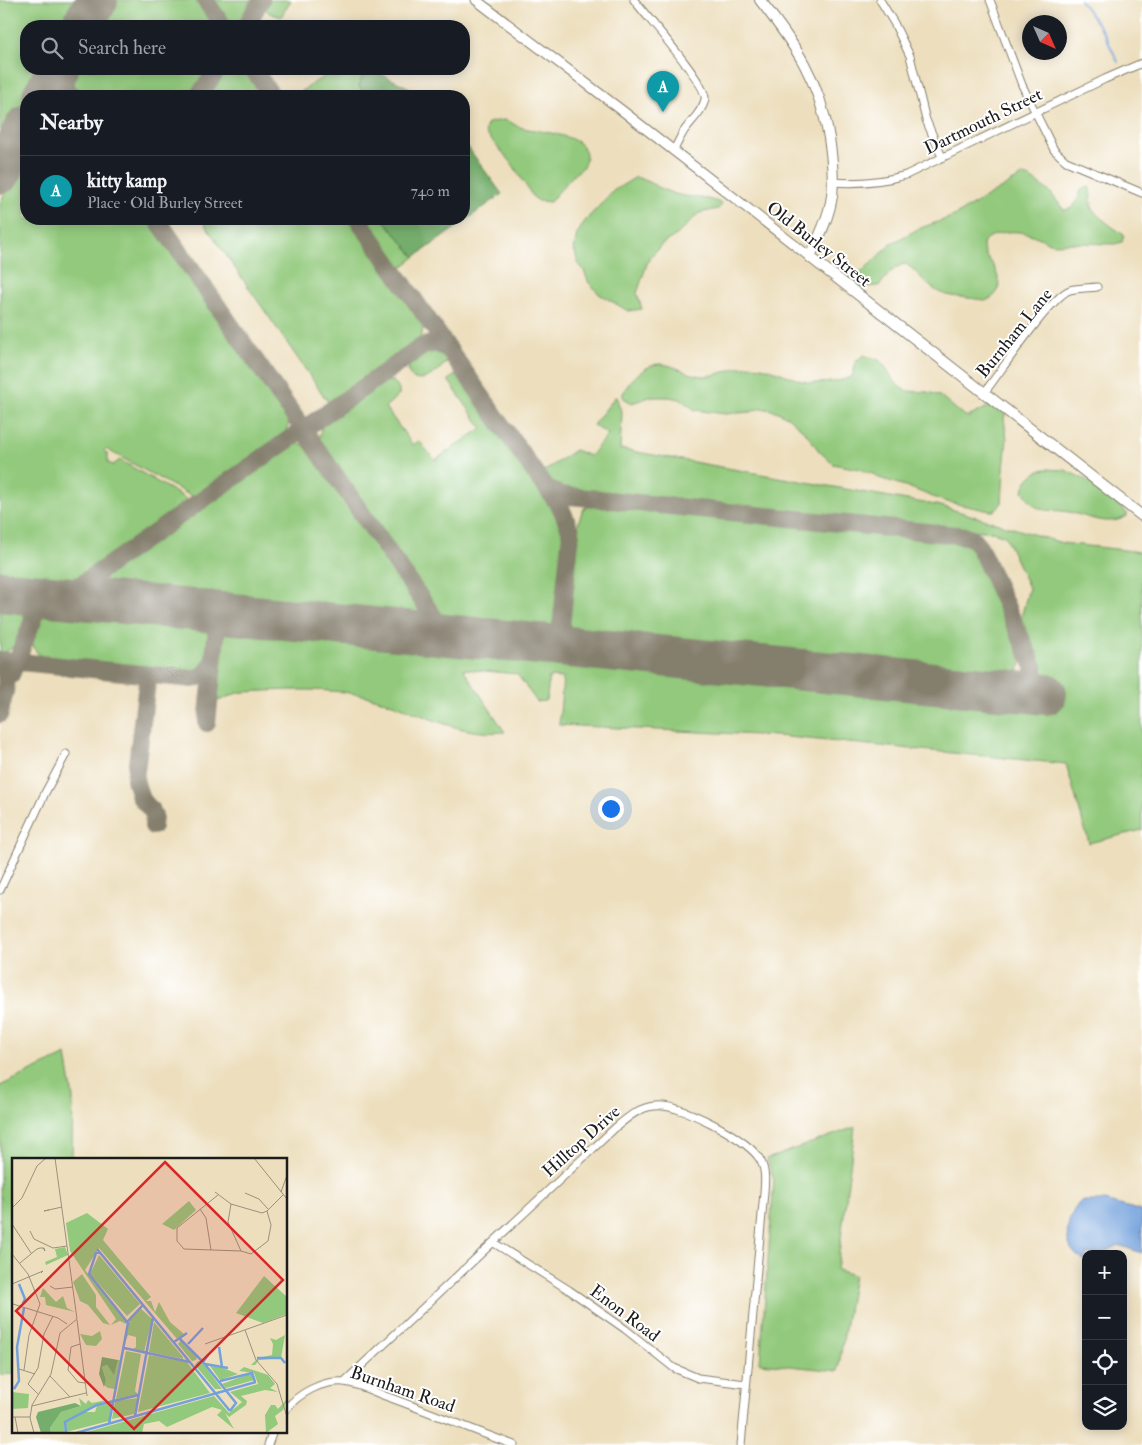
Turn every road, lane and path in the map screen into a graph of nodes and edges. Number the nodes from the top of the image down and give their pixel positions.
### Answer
1 (476, 0) edge
2 (634, 0) edge
3 (760, 0) edge
4 (880, 0) edge
5 (990, 0) edge
6 (1142, 63) edge
7 (1035, 112) junction
8 (673, 151) junction
9 (942, 157) junction
10 (832, 182) junction
11 (1142, 193) edge
12 (810, 257) junction
13 (1097, 287) dead end
14 (984, 393) junction
15 (1142, 516) edge
16 (66, 754) dead end
17 (0, 890) edge
18 (494, 1243) junction
19 (344, 1382) junction
20 (746, 1384) junction
21 (288, 1407) edge
22 (273, 1432) edge
23 (268, 1445) edge
24 (514, 1445) edge
25 (741, 1445) edge

1 - 8 street, Old Burley Street
2 - 8 street
3 - 10 main road
4 - 9 street
5 - 7 street
6 - 7 street, Dartmouth Street
7 - 9 street, Dartmouth Street
7 - 11 street
8 - 12 street, Old Burley Street
9 - 10 street, Dartmouth Street
10 - 12 main road
12 - 14 main road, Old Burley Street
13 - 14 street, Burnham Lane
14 - 15 main road, Old Burley Street
16 - 17 street
18 - 19 street, Hilltop Drive
18 - 20 street, Enon Road
18 - 20 street, Hilltop Drive
19 - 21 street, Burnham Road
19 - 24 street, Burnham Road
20 - 25 street, Hilltop Drive
22 - 23 street

